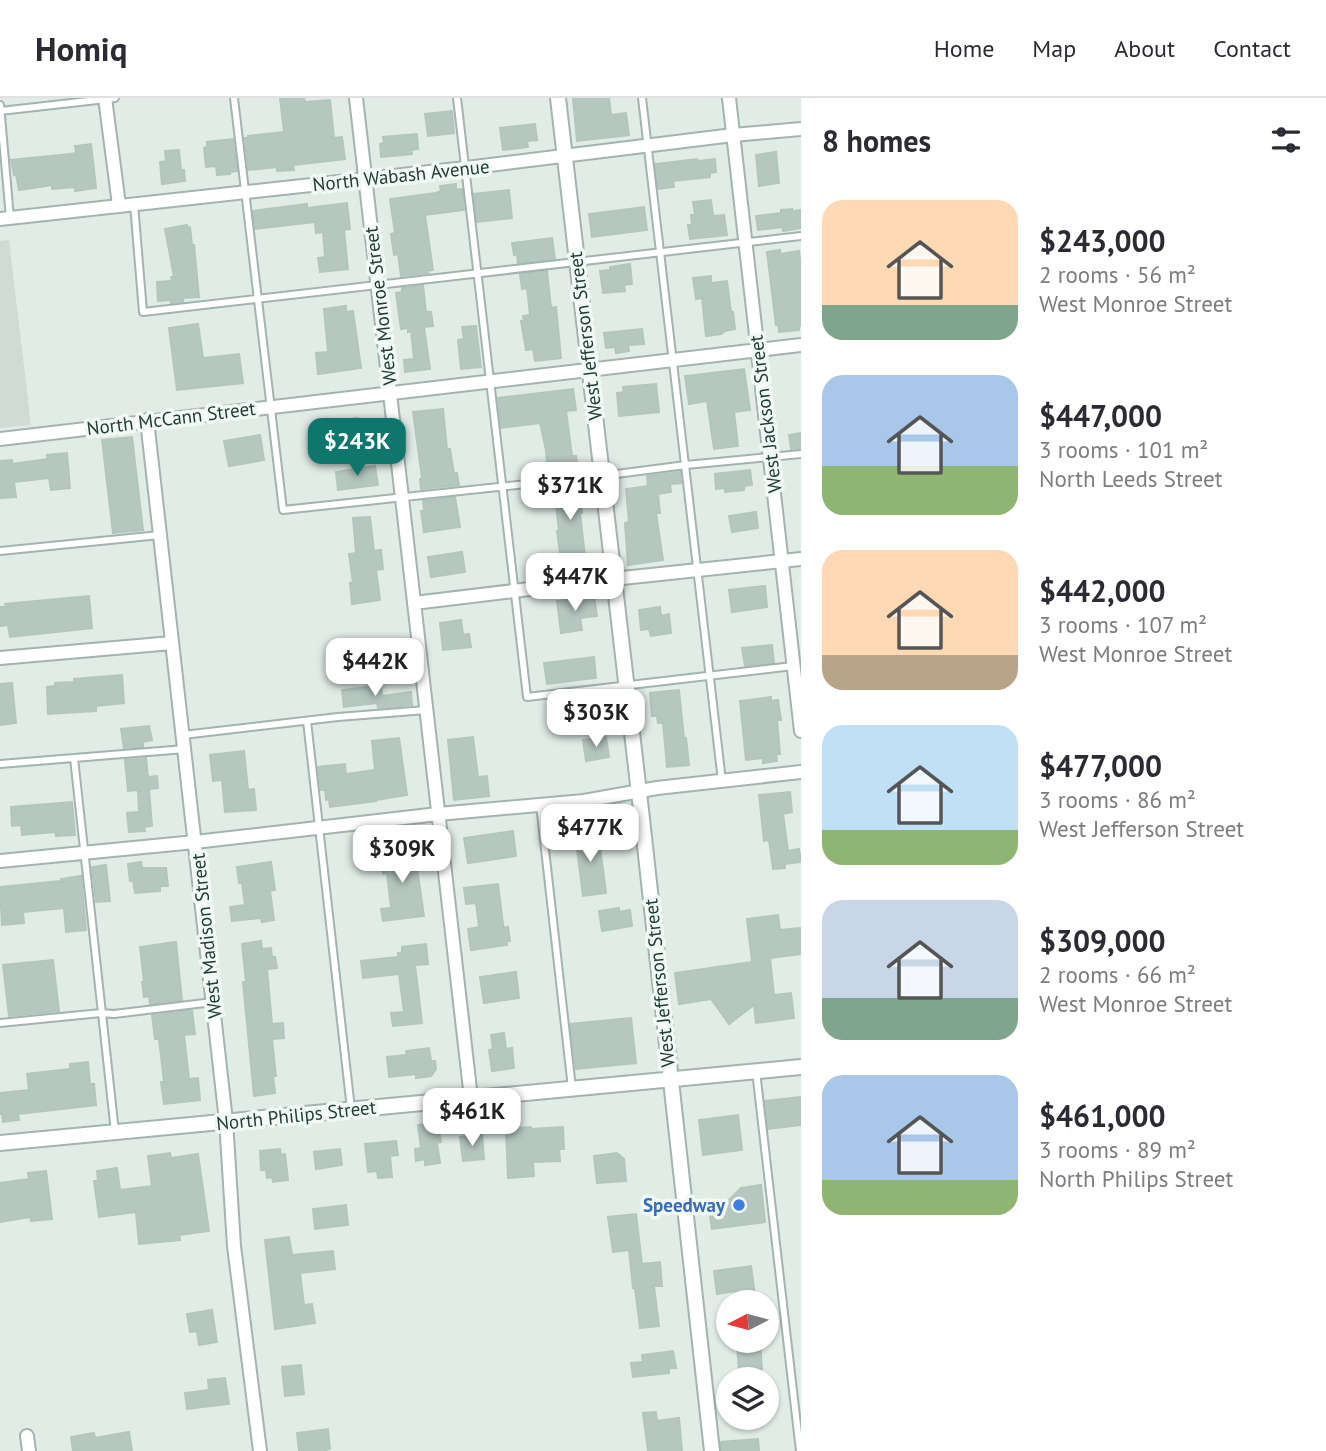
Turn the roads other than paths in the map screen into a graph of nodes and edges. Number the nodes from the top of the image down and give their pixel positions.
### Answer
1 (109, 98) edge
2 (234, 98) edge
3 (356, 98) edge
4 (457, 98) edge
5 (558, 98) edge
6 (642, 98) edge
7 (729, 98) edge
8 (0, 105) edge
9 (0, 111) edge
10 (801, 129) edge
11 (733, 135) junction
12 (648, 146) junction
13 (564, 155) junction
14 (466, 168) junction
15 (365, 179) junction
16 (246, 191) junction
17 (134, 204) junction
18 (119, 205) junction
19 (5, 218) edge
20 (801, 236) edge
21 (744, 243) junction
22 (660, 252) junction
23 (577, 262) junction
24 (478, 273) junction
25 (377, 284) junction
26 (258, 299) junction
27 (801, 345) edge
28 (757, 350) junction
29 (673, 360) junction
30 (589, 370) junction
31 (489, 380) junction
32 (390, 392) junction
33 (271, 406) junction
34 (147, 420) junction
35 (0, 439) edge
36 (801, 454) edge
37 (770, 457) junction
38 (685, 464) junction
39 (601, 476) junction
40 (503, 486) junction
41 (402, 498) junction
42 (160, 535) junction
43 (0, 551) edge
44 (801, 559) edge
45 (783, 561) junction
46 (698, 571) junction
47 (613, 579) junction
48 (514, 591) junction
49 (414, 603) junction
50 (172, 643) junction
51 (0, 658) edge
52 (793, 666) junction
53 (710, 676) junction
54 (626, 684) junction
55 (426, 710) junction
56 (307, 720) junction
57 (801, 731) edge
58 (183, 735) junction
59 (185, 749) junction
60 (74, 758) junction
61 (0, 764) edge
62 (801, 772) edge
63 (722, 781) junction
64 (639, 791) junction
65 (540, 804) junction
66 (438, 814) junction
67 (319, 828) junction
68 (195, 842) junction
69 (85, 853) junction
70 (0, 861) edge
71 (213, 1002) junction
72 (102, 1013) junction
73 (0, 1023) edge
74 (801, 1067) edge
75 (756, 1071) junction
76 (670, 1079) junction
77 (572, 1088) junction
78 (471, 1098) junction
79 (351, 1110) junction
80 (226, 1121) junction
81 (115, 1133) junction
82 (0, 1143) edge
83 (27, 1436) dead end
84 (29, 1451) edge
85 (260, 1451) edge
86 (712, 1451) edge
87 (800, 1451) edge

1 - 9 lane
1 - 18 street
2 - 16 lane
3 - 15 street, West Monroe Street
4 - 14 lane
5 - 13 street, West Jefferson Street
6 - 12 lane
7 - 11 street, West Jackson Street
8 - 9 lane
9 - 19 lane
10 - 11 street, North Wabash Avenue
11 - 12 street, North Wabash Avenue
11 - 21 street, West Jackson Street
12 - 13 street, North Wabash Avenue
12 - 22 lane
13 - 14 street, North Wabash Avenue
13 - 23 street, West Jefferson Street
14 - 15 street, North Wabash Avenue
14 - 24 lane
15 - 16 street, North Wabash Avenue
15 - 25 street, West Monroe Street
16 - 17 street, North Wabash Avenue
16 - 26 lane
17 - 18 street, North Wabash Avenue
17 - 26 lane
18 - 19 street, North Wabash Avenue
20 - 21 lane
21 - 22 lane
21 - 28 street, West Jackson Street
22 - 23 lane
22 - 29 lane
23 - 24 lane
23 - 30 street, West Jefferson Street
24 - 25 lane
24 - 31 lane
25 - 26 lane
25 - 32 street, West Monroe Street
26 - 33 lane
27 - 28 street, North McCann Street
28 - 29 street, North McCann Street
28 - 37 street, West Jackson Street
29 - 30 street, North McCann Street
29 - 38 lane
30 - 31 street, North McCann Street
30 - 39 street, West Jefferson Street
31 - 32 street, North McCann Street
31 - 40 lane
32 - 33 street, North McCann Street
32 - 41 street, West Monroe Street
33 - 34 street, North McCann Street
33 - 41 lane
34 - 35 street, North McCann Street
34 - 42 street, West Madison Street
36 - 37 lane
37 - 38 lane
37 - 45 street, West Jackson Street
38 - 39 lane
38 - 46 lane
39 - 40 lane
39 - 47 street, West Jefferson Street
40 - 41 lane
40 - 48 lane
41 - 49 street, West Monroe Street
42 - 43 lane
42 - 50 street, West Madison Street
44 - 45 street
45 - 46 street
45 - 52 street, West Jackson Street
46 - 47 street
46 - 53 lane
47 - 48 street
47 - 54 street, West Jefferson Street
48 - 49 street
48 - 54 lane
49 - 55 street, West Monroe Street
50 - 51 street
50 - 58 street, West Madison Street
52 - 53 lane
52 - 57 street, West Jackson Street
53 - 54 lane
53 - 63 lane
54 - 64 street, West Jefferson Street
55 - 56 lane
55 - 66 street, West Monroe Street
56 - 58 lane
56 - 67 lane
58 - 59 street, West Madison Street
59 - 60 lane
59 - 68 street, West Madison Street
60 - 61 lane
60 - 69 lane
62 - 63 street
63 - 64 street
64 - 65 street
64 - 76 street, West Jefferson Street
65 - 66 street
65 - 77 lane
66 - 67 street
66 - 78 street, West Monroe Street
67 - 68 street
67 - 79 lane
68 - 69 street
68 - 71 street, West Madison Street
69 - 70 street
69 - 72 lane
71 - 72 lane
71 - 80 street, West Madison Street
72 - 73 lane
72 - 81 lane
74 - 75 street, North Philips Street
75 - 76 street, North Philips Street
75 - 87 lane
76 - 77 street, North Philips Street
76 - 86 street, West Jefferson Street
77 - 78 street, North Philips Street
78 - 79 street, North Philips Street
79 - 80 street, North Philips Street
80 - 81 street, North Philips Street
80 - 85 street, West Madison Street
81 - 82 street, North Philips Street
83 - 84 street

